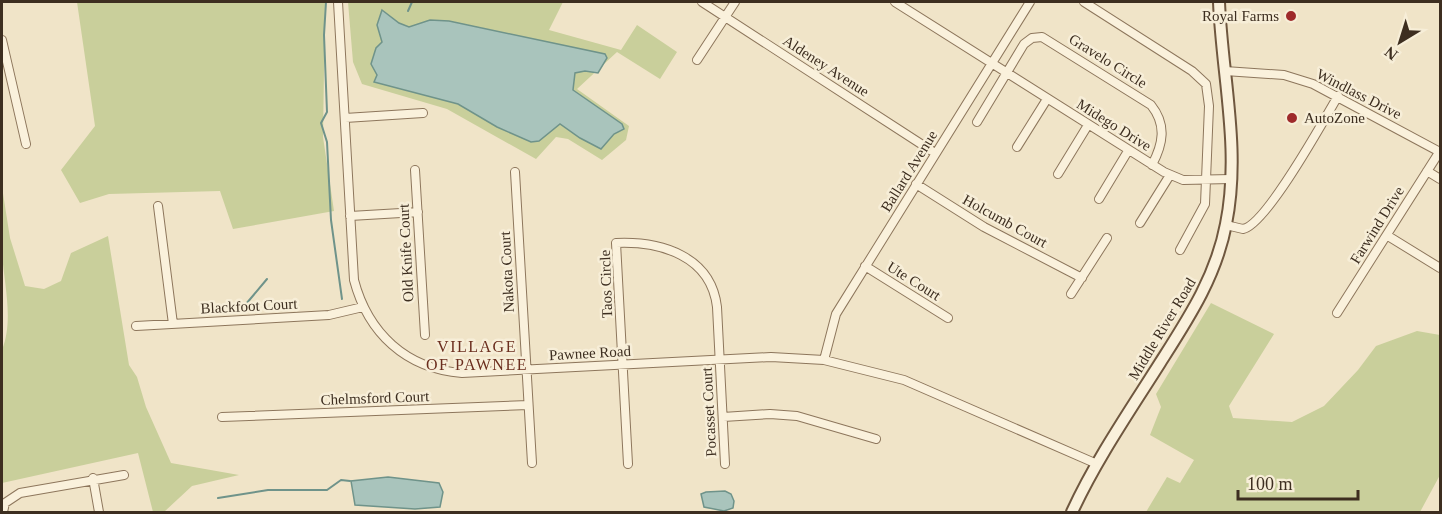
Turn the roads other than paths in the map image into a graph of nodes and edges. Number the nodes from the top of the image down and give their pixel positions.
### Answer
1 (338, 2) edge
2 (702, 2) edge
3 (735, 2) edge
4 (895, 2) edge
5 (1030, 2) edge
6 (1084, 2) edge
7 (1219, 2) edge
8 (725, 16) junction
9 (2, 39) edge
10 (697, 60) dead end
11 (991, 64) junction
12 (1225, 71) junction
13 (1006, 74) junction
14 (1338, 96) junction
15 (1047, 99) junction
16 (423, 113) dead end
17 (345, 118) junction
18 (977, 122) dead end
19 (1088, 125) junction
20 (26, 144) dead end
21 (1017, 147) dead end
22 (1128, 151) junction
23 (1440, 152) edge
24 (936, 153) junction
25 (1152, 165) junction
26 (415, 170) dead end
27 (1427, 171) junction
28 (515, 172) dead end
29 (1058, 174) dead end
30 (1170, 175) junction
31 (1232, 179) junction
32 (1440, 179) edge
33 (1208, 180) junction
34 (916, 184) junction
35 (1099, 199) dead end
36 (158, 206) dead end
37 (418, 212) junction
38 (350, 216) junction
39 (1140, 223) dead end
40 (1226, 225) junction
41 (1388, 236) junction
42 (1107, 238) dead end
43 (1180, 250) dead end
44 (865, 266) junction
45 (1440, 268) edge
46 (1082, 278) junction
47 (1071, 294) dead end
48 (363, 307) junction
49 (1337, 313) dead end
50 (948, 318) dead end
51 (173, 324) junction
52 (136, 326) dead end
53 (425, 335) dead end
54 (720, 359) junction
55 (824, 360) junction
56 (623, 364) junction
57 (526, 370) junction
58 (528, 405) junction
59 (222, 417) dead end
60 (723, 417) junction
61 (876, 439) dead end
62 (532, 463) dead end
63 (628, 464) dead end
64 (725, 464) dead end
65 (1097, 464) junction
66 (124, 474) dead end
67 (93, 478) junction
68 (3, 513) edge
69 (99, 513) edge
70 (1072, 513) edge

1 - 17 street, Pawnee Road
2 - 8 street, Aldeney Avenue
3 - 8 street
4 - 11 street, Midego Drive
5 - 11 street, Ballard Avenue
6 - 33 street
7 - 12 street, Middle River Road
8 - 10 street
8 - 24 street, Aldeney Avenue
9 - 20 street
11 - 13 street, Midego Drive
11 - 24 street, Ballard Avenue
12 - 14 street, Windlass Drive
12 - 31 street, Middle River Road
13 - 15 street, Midego Drive
13 - 18 street
13 - 25 street, Gravelo Circle
14 - 23 street, Windlass Drive
14 - 40 street
15 - 19 street, Midego Drive
15 - 21 street
16 - 17 street
17 - 38 street, Pawnee Road
19 - 22 street, Midego Drive
19 - 29 street
22 - 25 street, Midego Drive
22 - 35 street
23 - 27 street, Farwind Drive
24 - 34 street, Ballard Avenue
25 - 30 street, Midego Drive
26 - 37 street, Old Knife Court
27 - 32 street
27 - 41 street, Farwind Drive
28 - 57 street, Nakota Court
30 - 33 street, Midego Drive
30 - 39 street
31 - 33 street, Midego Drive
31 - 40 street, Middle River Road
33 - 43 street
34 - 44 street, Ballard Avenue
34 - 46 street, Holcumb Court
36 - 51 street
37 - 38 street
37 - 53 street, Old Knife Court
38 - 48 street, Pawnee Road
40 - 65 street, Middle River Road
41 - 45 street
41 - 49 street, Farwind Drive
42 - 46 street
44 - 50 street, Ute Court
44 - 55 street, Ballard Avenue
46 - 47 street
48 - 51 street, Blackfoot Court
48 - 57 street, Pawnee Road
51 - 52 street, Blackfoot Court
54 - 55 street, Pawnee Road
54 - 56 street, Pawnee Road
54 - 56 street, Taos Circle
54 - 60 street, Pocasset Court
55 - 65 street, Pawnee Road
56 - 57 street, Pawnee Road
56 - 63 street
57 - 58 street, Nakota Court
58 - 59 street, Chelmsford Court
58 - 62 street, Nakota Court
60 - 61 street
60 - 64 street, Pocasset Court
65 - 70 street, Middle River Road
66 - 67 street
67 - 68 street
67 - 69 street

